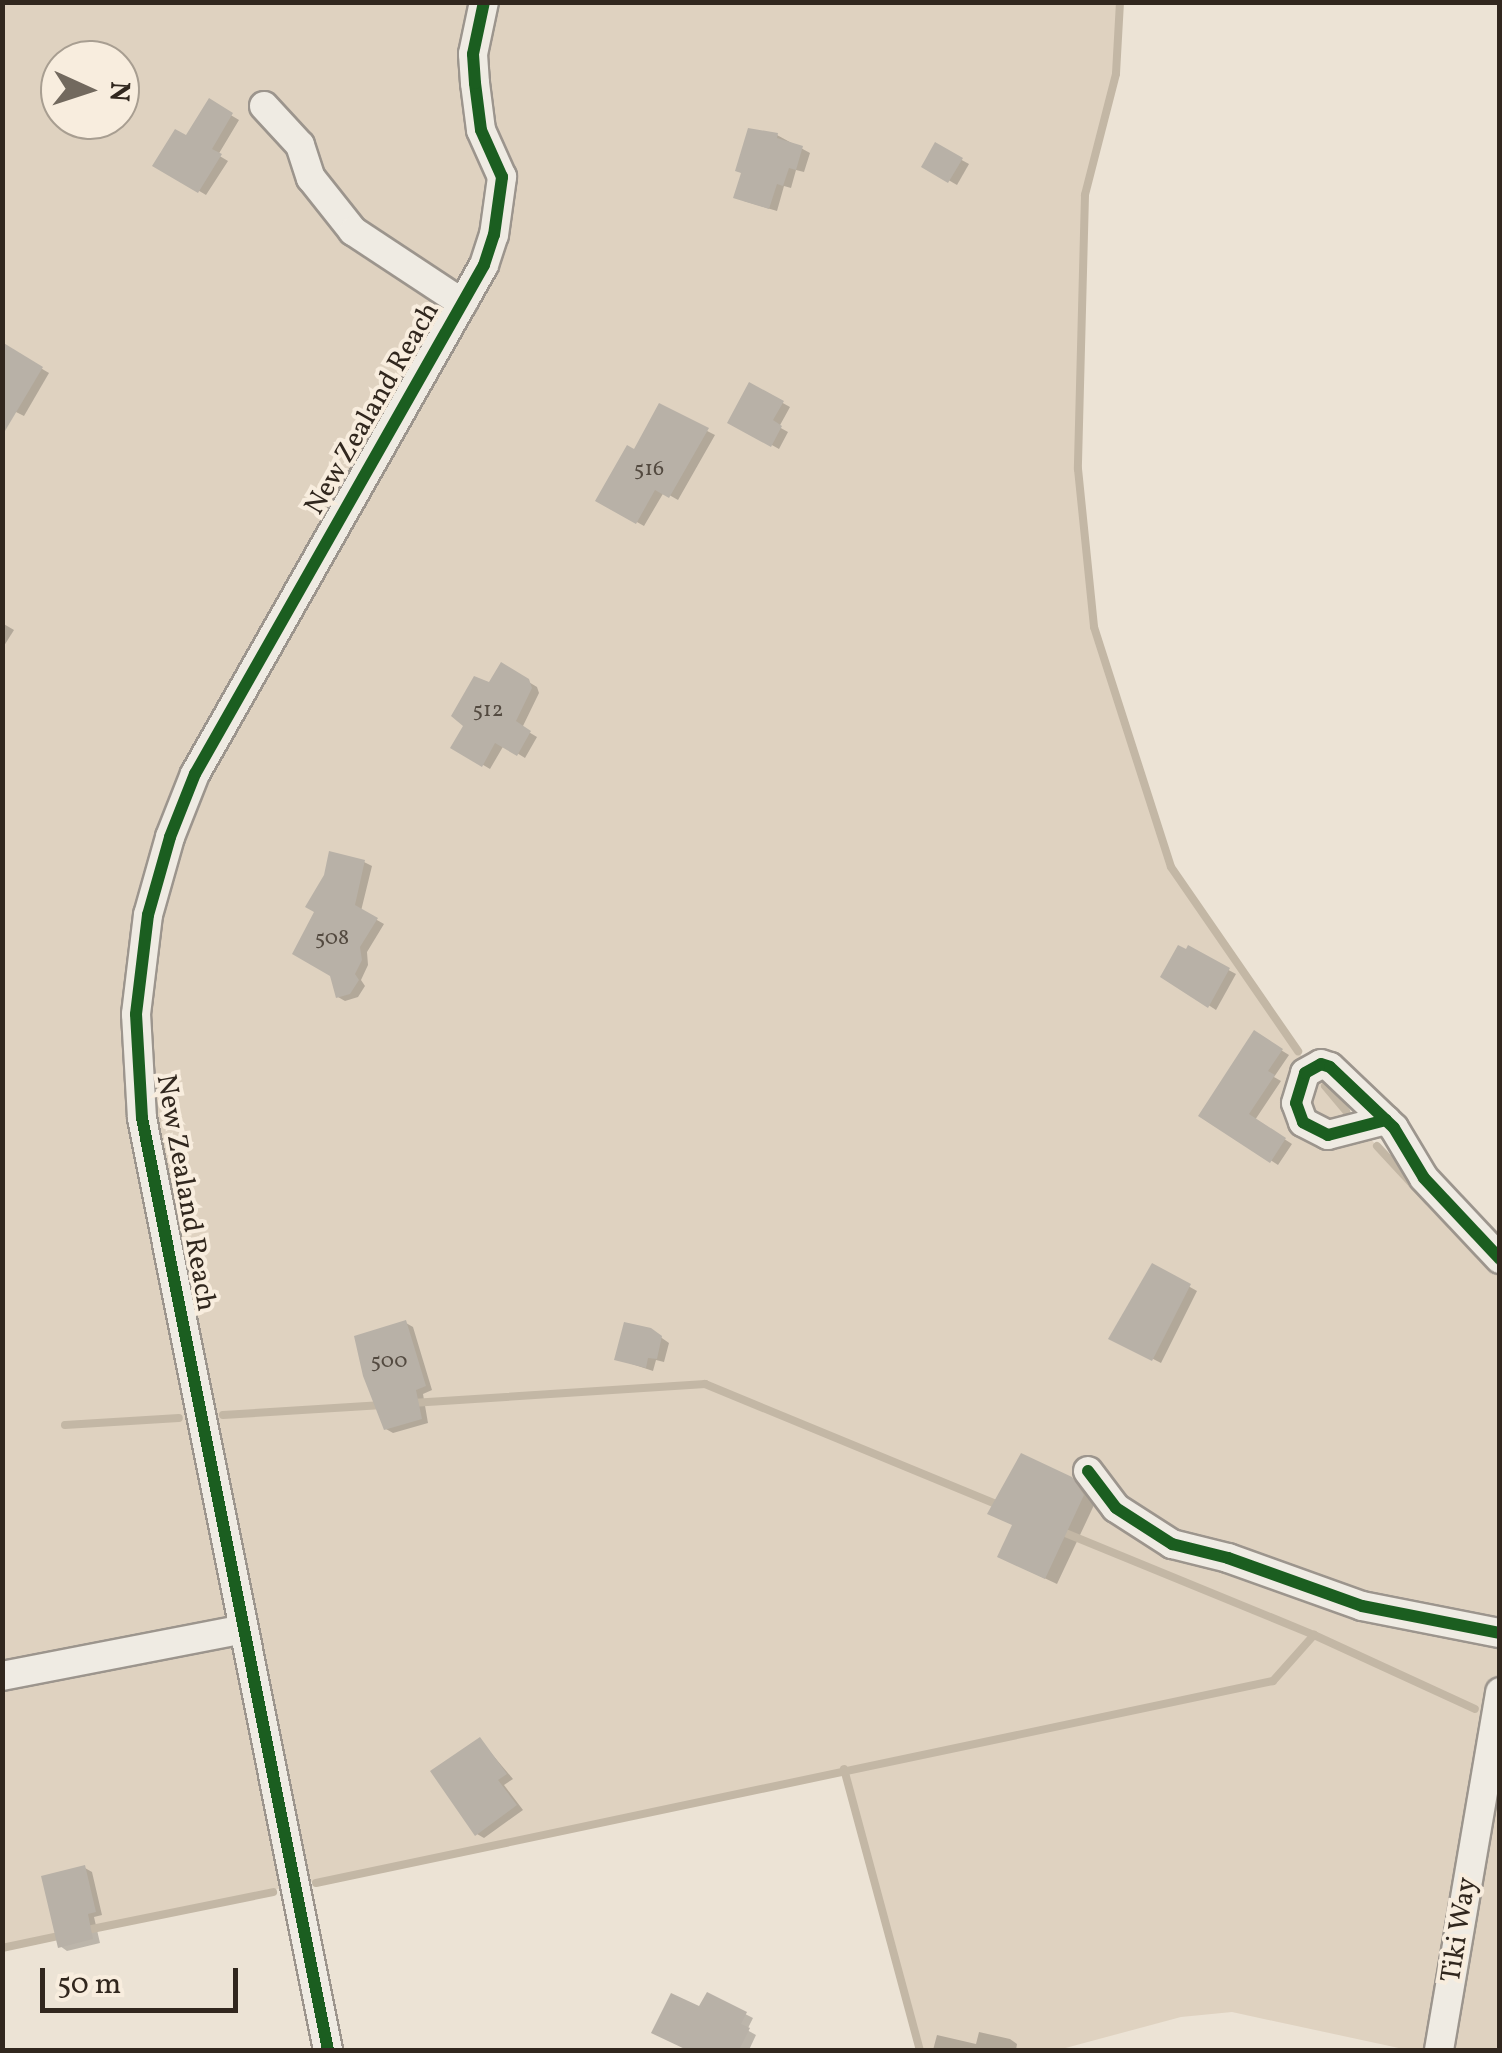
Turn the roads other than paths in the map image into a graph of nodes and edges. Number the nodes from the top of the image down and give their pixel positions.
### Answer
1 (484, 2) edge
2 (264, 106) dead end
3 (462, 303) junction
4 (1386, 1120) dead end
5 (1500, 1259) edge
6 (1088, 1470) dead end
7 (242, 1630) junction
8 (1500, 1633) edge
9 (2, 1676) edge
10 (1500, 1692) edge
11 (328, 2050) edge
12 (1440, 2050) edge

1 - 3 street, New Zealand Reach
2 - 3 street
3 - 7 street, New Zealand Reach
4 - 5 street
6 - 8 street
7 - 9 street
7 - 11 street, New Zealand Reach
10 - 12 street, Tiki Way

